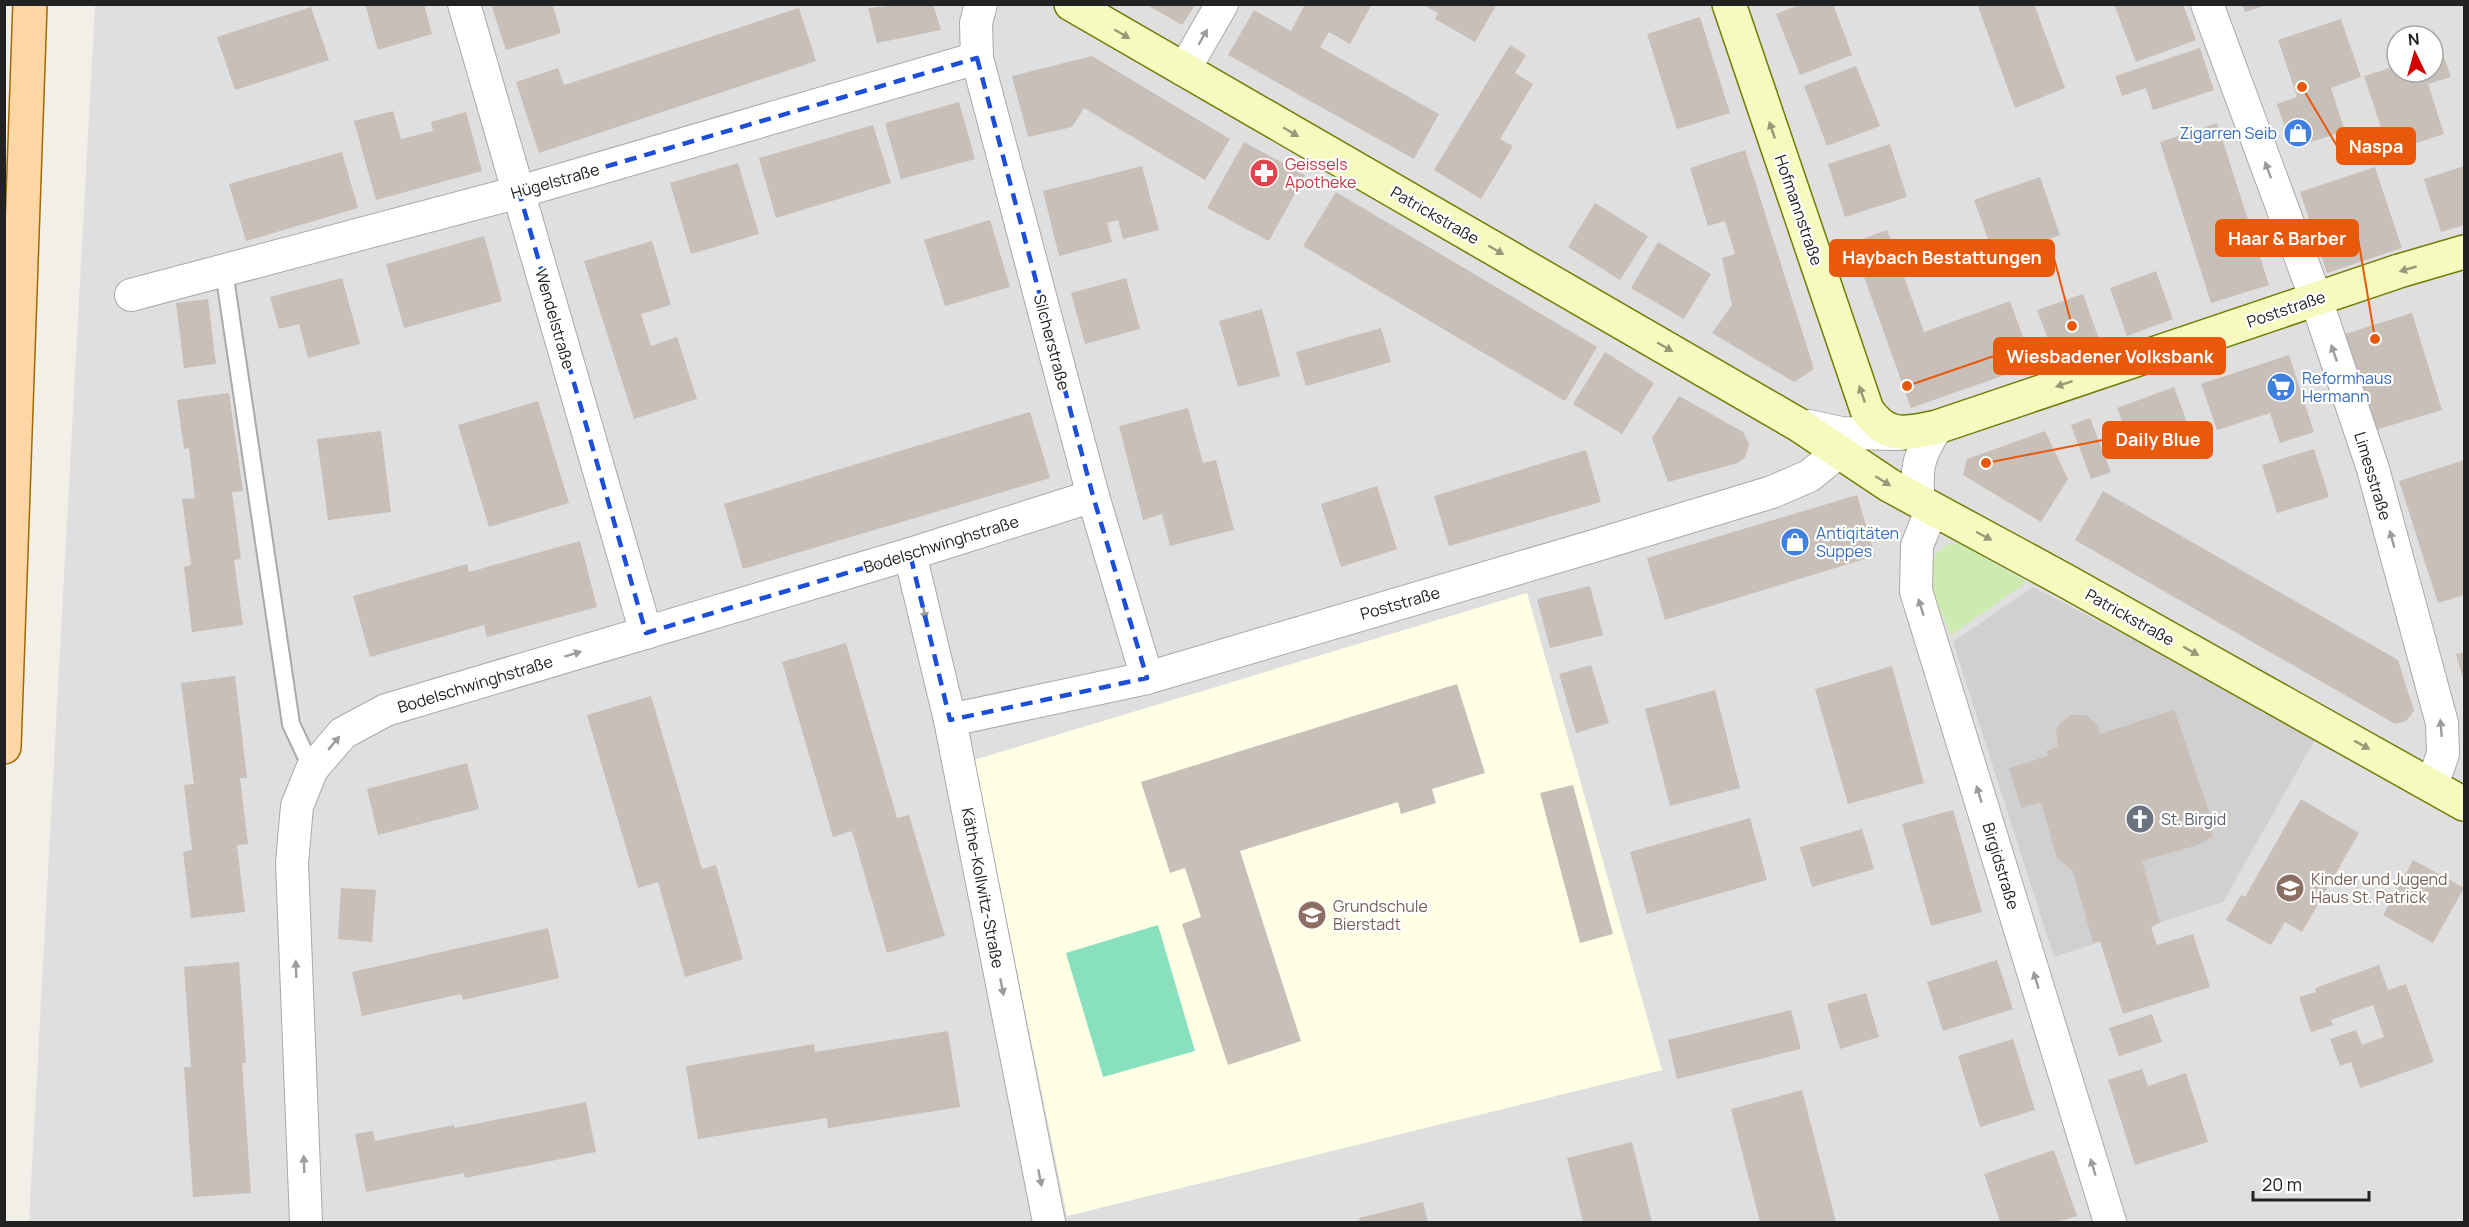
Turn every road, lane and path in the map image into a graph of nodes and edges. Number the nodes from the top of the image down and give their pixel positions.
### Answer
1 (30, 4) edge
2 (464, 4) edge
3 (981, 4) edge
4 (1071, 4) edge
5 (1222, 4) edge
6 (1729, 4) edge
7 (2207, 4) edge
8 (977, 58) junction
9 (1184, 70) junction
10 (519, 192) junction
11 (2464, 252) edge
12 (224, 271) junction
13 (131, 295) dead end
14 (2316, 299) junction
15 (1799, 424) junction
16 (1937, 427) junction
17 (1900, 434) junction
18 (1839, 452) junction
19 (1093, 496) junction
20 (1926, 505) junction
21 (910, 554) junction
22 (646, 633) junction
23 (1147, 678) junction
24 (950, 720) junction
25 (4, 747) edge
26 (312, 769) junction
27 (2432, 784) junction
28 (2464, 804) edge
29 (306, 1222) edge
30 (1049, 1222) edge
31 (2110, 1222) edge

1 - 25 main road
2 - 10 street, Wendelstraße
3 - 8 street, Silcherstraße
4 -> 9 main road, Patrickstraße
9 -> 5 street
17 -> 6 main road, Hofmannstraße
14 -> 7 street, Limesstraße
8 - 10 street, Hügelstraße
8 - 19 street, Silcherstraße
9 -> 15 main road, Patrickstraße
10 - 12 street, Hügelstraße
10 - 22 street, Wendelstraße
11 -> 14 main road, Poststraße
12 - 13 street, Hügelstraße
12 - 26 lane
14 -> 16 main road, Poststraße
27 -> 14 street, Limesstraße
15 - 17 street, Patrickstraße
15 - 18 main road, Patrickstraße
16 - 17 main road, Poststraße
16 - 20 street
18 -> 20 main road, Patrickstraße
18 - 23 street, Poststraße
19 - 21 street, Bodelschwinghstraße
19 - 23 street, Silcherstraße
20 -> 27 main road, Patrickstraße
31 -> 20 street, Birgidstraße
21 - 22 street, Bodelschwinghstraße
21 -> 24 street, Käthe-Kollwitz-Straße
26 -> 22 street, Bodelschwinghstraße
23 - 24 street, Poststraße
24 -> 30 street, Käthe-Kollwitz-Straße
29 -> 26 street, Bodelschwinghstraße
27 - 28 main road, Patrickstraße

